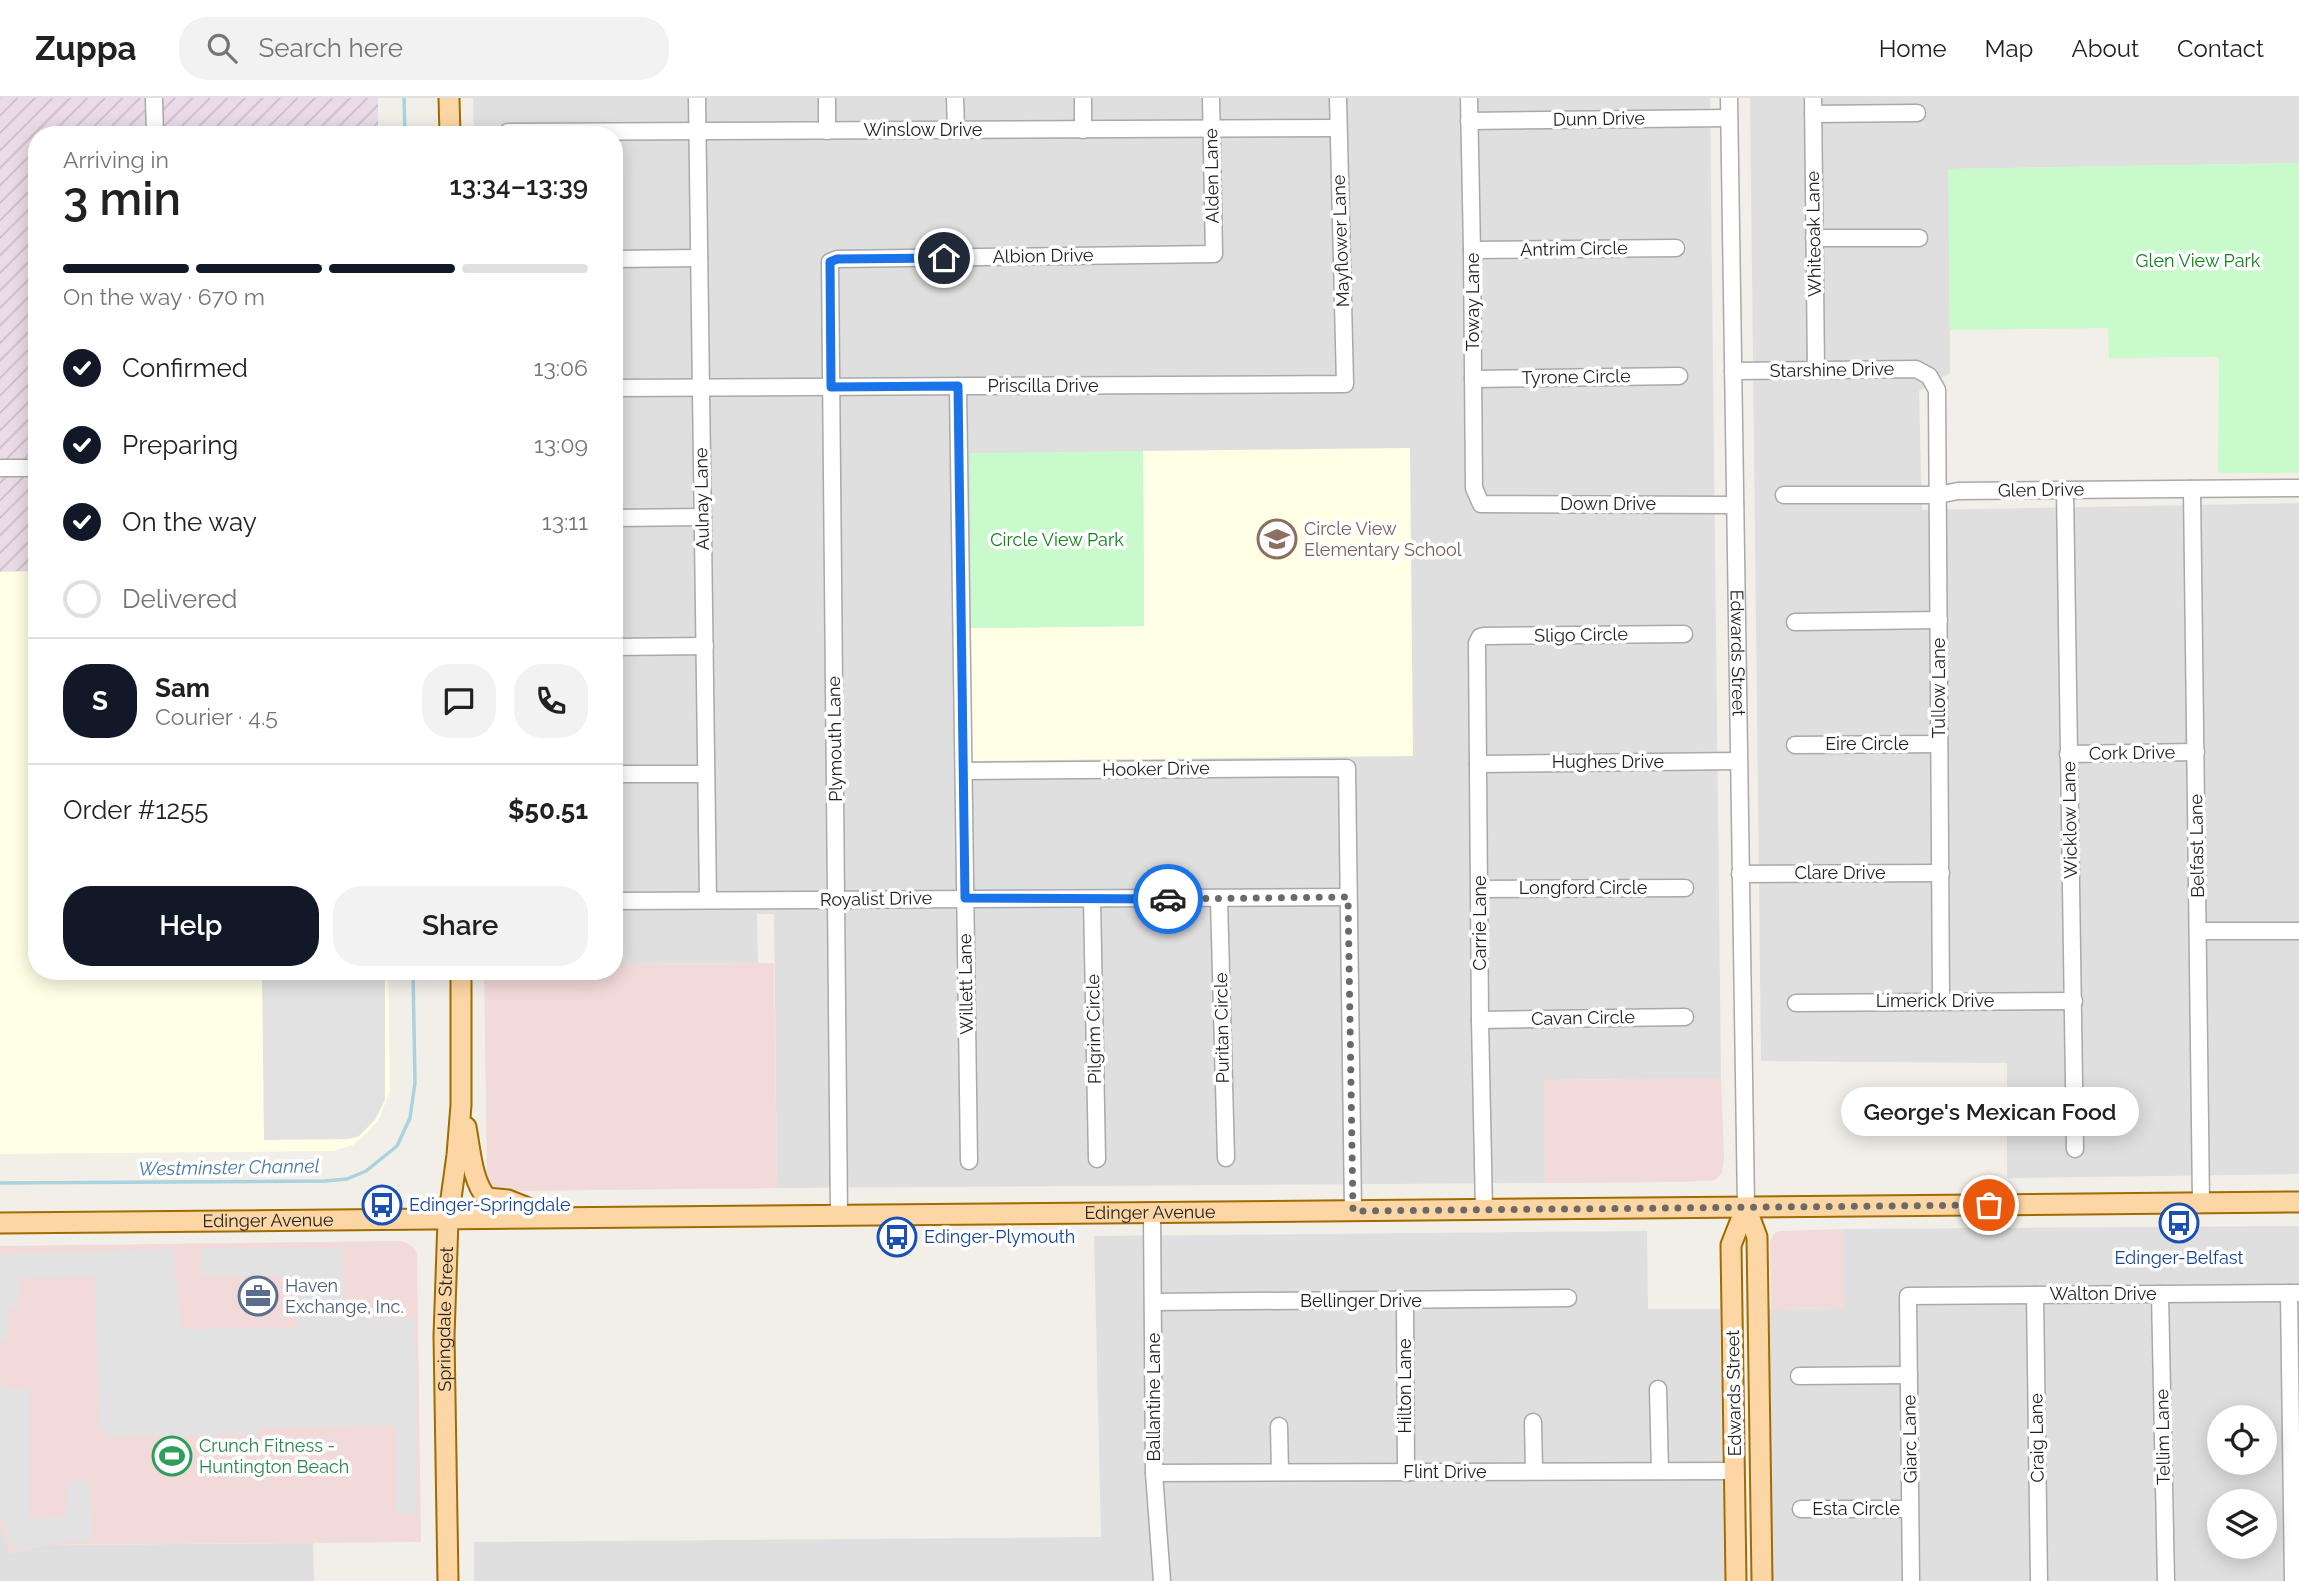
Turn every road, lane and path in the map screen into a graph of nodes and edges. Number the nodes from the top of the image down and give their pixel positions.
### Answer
1 (154, 98) edge
2 (449, 98) edge
3 (697, 98) edge
4 (827, 98) edge
5 (955, 98) edge
6 (1083, 98) edge
7 (1211, 98) edge
8 (1338, 98) edge
9 (1469, 98) edge
10 (1729, 98) edge
11 (1813, 106) edge
12 (1917, 113) dead end
13 (1729, 118) junction
14 (1469, 121) junction
15 (155, 126) edge
16 (450, 126) edge
17 (1338, 128) junction
18 (1211, 129) junction
19 (956, 130) junction
20 (1083, 130) junction
21 (623, 131) edge
22 (697, 131) junction
23 (827, 131) junction
24 (1814, 238) junction
25 (1919, 238) dead end
26 (1676, 248) dead end
27 (1472, 250) junction
28 (1214, 254) joint
29 (699, 258) junction
30 (623, 259) edge
31 (830, 262) joint
32 (1816, 370) junction
33 (1733, 371) junction
34 (1679, 376) dead end
35 (1929, 376) joint
36 (1473, 379) junction
37 (1345, 384) joint
38 (958, 386) junction
39 (831, 387) junction
40 (623, 388) edge
41 (701, 388) junction
42 (0, 468) edge
43 (28, 468) edge
44 (2299, 488) edge
45 (2192, 489) junction
46 (2065, 490) junction
47 (1784, 495) dead end
48 (1938, 495) junction
49 (1481, 503) joint
50 (1735, 505) junction
51 (703, 517) junction
52 (623, 518) edge
53 (1939, 621) junction
54 (1795, 622) dead end
55 (1684, 634) dead end
56 (1479, 637) joint
57 (705, 646) junction
58 (623, 647) edge
59 (1939, 744) junction
60 (1795, 745) dead end
61 (2196, 752) junction
62 (2068, 754) junction
63 (1738, 761) junction
64 (1478, 764) junction
65 (964, 771) junction
66 (623, 774) edge
67 (706, 775) junction
68 (1941, 873) junction
69 (1740, 874) junction
70 (1685, 887) dead end
71 (1480, 889) junction
72 (1348, 897) junction
73 (965, 898) junction
74 (1092, 899) junction
75 (1219, 899) junction
76 (708, 900) junction
77 (836, 900) junction
78 (623, 901) edge
79 (2198, 931) junction
80 (2299, 931) edge
81 (461, 980) edge
82 (1941, 1001) junction
83 (2074, 1001) junction
84 (1796, 1003) dead end
85 (1685, 1017) dead end
86 (1480, 1020) junction
87 (461, 1105) junction
88 (2075, 1149) dead end
89 (1226, 1158) dead end
90 (1097, 1159) dead end
91 (968, 1161) dead end
92 (2299, 1202) edge
93 (2201, 1203) junction
94 (1746, 1207) junction
95 (1485, 1210) junction
96 (1353, 1211) junction
97 (1152, 1213) junction
98 (839, 1216) junction
99 (554, 1219) junction
100 (448, 1220) junction
101 (0, 1223) edge
102 (2294, 1293) edge
103 (2160, 1294) junction
104 (2035, 1295) junction
105 (1908, 1296) joint
106 (1568, 1298) dead end
107 (1405, 1300) junction
108 (1154, 1302) junction
109 (1909, 1375) junction
110 (1800, 1376) dead end
111 (1658, 1390) dead end
112 (1533, 1422) dead end
113 (1279, 1426) dead end
114 (1534, 1471) junction
115 (1660, 1471) junction
116 (1735, 1471) junction
117 (1280, 1472) junction
118 (1154, 1473) junction
119 (1406, 1473) junction
120 (1801, 1509) dead end
121 (1910, 1510) junction
122 (447, 1581) edge
123 (1162, 1581) edge
124 (1736, 1581) edge
125 (1762, 1581) edge
126 (1911, 1581) edge
127 (2039, 1581) edge
128 (2166, 1581) edge
129 (2293, 1581) edge

1 - 15 street
2 - 16 main road
3 - 22 street, Aulnay Lane
4 - 23 street
5 - 19 street
6 - 20 street
7 - 18 street, Alden Lane
8 - 17 street, Mayflower Lane
9 - 14 street, Toway Lane
10 - 13 street, Edwards Street
11 - 12 street
11 - 24 street, Whiteoak Lane
13 - 14 street, Dunn Drive
13 - 33 street, Edwards Street
14 - 27 street, Toway Lane
17 - 18 street, Winslow Drive
17 - 37 street, Mayflower Lane
18 - 20 street, Winslow Drive
18 - 28 street, Alden Lane
19 - 20 street, Winslow Drive
19 - 23 street, Winslow Drive
21 - 22 street, Winslow Drive
22 - 23 street, Winslow Drive
22 - 29 street, Aulnay Lane
24 - 25 street
24 - 32 street, Whiteoak Lane
26 - 27 street, Antrim Circle
27 - 36 street, Toway Lane
28 - 31 street, Albion Drive
29 - 30 street
29 - 41 street, Aulnay Lane
31 - 39 street, Plymouth Lane
32 - 33 street, Starshine Drive
32 - 35 street, Starshine Drive
33 - 50 street, Edwards Street
34 - 36 street, Tyrone Circle
35 - 48 street, Tullow Lane
36 - 49 street, Toway Lane
37 - 38 street, Priscilla Drive
38 - 39 street, Priscilla Drive
38 - 65 street, Willett Lane
39 - 41 street, Priscilla Drive
39 - 77 street, Plymouth Lane
40 - 41 street, Priscilla Drive
41 - 51 street, Aulnay Lane
42 - 43 street
44 - 45 street, Glen Drive
45 - 46 street, Glen Drive
45 - 61 street, Belfast Lane
46 - 48 street, Glen Drive
46 - 62 street, Wicklow Lane
47 - 48 street, Glen Drive
48 - 53 street, Tullow Lane
49 - 50 street, Down Drive
50 - 63 street, Edwards Street
51 - 52 street
51 - 57 street, Aulnay Lane
53 - 54 street
53 - 59 street, Tullow Lane
55 - 56 street, Sligo Circle
56 - 64 street, Carrie Lane
57 - 58 street
57 - 67 street, Aulnay Lane
59 - 60 street, Eire Circle
59 - 68 street, Tullow Lane
61 - 62 street, Cork Drive
61 - 79 street, Belfast Lane
62 - 83 street, Wicklow Lane
63 - 64 street, Hughes Drive
63 - 69 street, Edwards Street
64 - 71 street, Carrie Lane
65 - 72 street, Hooker Drive
65 - 73 street, Willett Lane
66 - 67 street
67 - 76 street, Aulnay Lane
68 - 69 street, Clare Drive
68 - 82 street, Tullow Lane
69 - 94 street, Edwards Street
70 - 71 street, Longford Circle
71 - 86 street, Carrie Lane
72 - 75 street, Royalist Drive
72 - 96 street
73 - 74 street, Royalist Drive
73 - 77 street, Royalist Drive
73 - 91 street, Willett Lane
74 - 75 street, Royalist Drive
74 - 90 street, Pilgrim Circle
75 - 89 street, Puritan Circle
76 - 77 street, Royalist Drive
76 - 78 street, Royalist Drive
77 - 98 street, Plymouth Lane
79 - 80 street
79 - 93 street, Belfast Lane
81 - 87 main road, Springdale Street
82 - 83 street, Limerick Drive
82 - 84 street, Limerick Drive
83 - 88 street, Wicklow Lane
85 - 86 street, Cavan Circle
86 - 95 street, Carrie Lane
87 - 99 main road
87 - 100 main road, Springdale Street
92 - 93 main road, Edinger Avenue
93 - 94 main road, Edinger Avenue
94 - 95 main road, Edinger Avenue
94 - 116 main road, Edwards Street
94 - 125 main road, Edwards Street
95 - 96 main road, Edinger Avenue
96 - 97 main road, Edinger Avenue
97 - 98 main road, Edinger Avenue
97 - 108 street, Ballantine Lane
98 - 99 main road, Edinger Avenue
99 - 100 main road, Edinger Avenue
100 - 101 main road, Edinger Avenue
100 - 122 main road, Springdale Street
102 - 103 street, Walton Drive
102 - 129 street
103 - 104 street, Walton Drive
103 - 128 street, Tellim Lane
104 - 105 street, Walton Drive
104 - 127 street, Craig Lane
105 - 109 street, Giarc Lane
106 - 107 street, Bellinger Drive
107 - 108 street, Bellinger Drive
107 - 119 street, Hilton Lane
108 - 118 street, Ballantine Lane
109 - 110 street
109 - 121 street, Giarc Lane
111 - 115 street
112 - 114 street
113 - 117 street
114 - 115 street, Flint Drive
114 - 119 street, Flint Drive
115 - 116 street, Flint Drive
116 - 124 main road, Edwards Street
117 - 118 street, Flint Drive
117 - 119 street, Flint Drive
118 - 123 street, Ballantine Lane
120 - 121 street, Esta Circle
121 - 126 street, Giarc Lane

